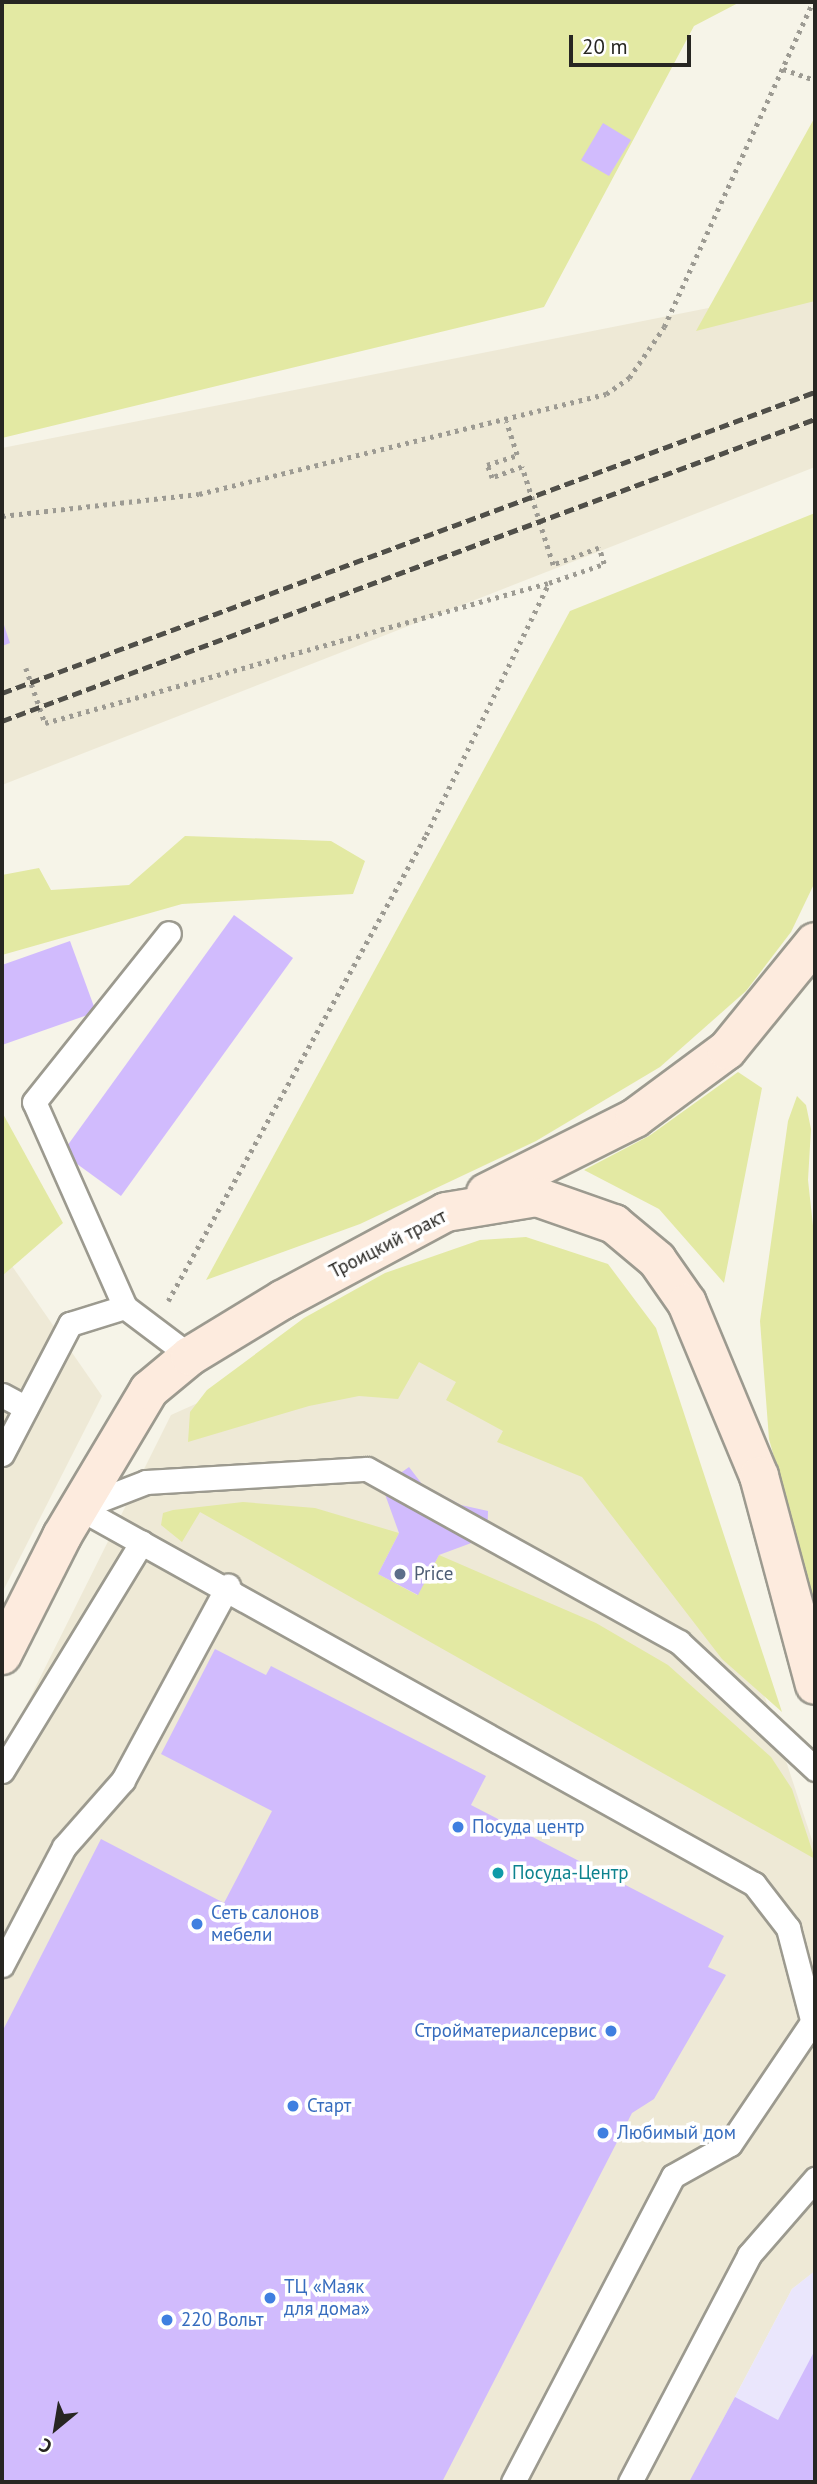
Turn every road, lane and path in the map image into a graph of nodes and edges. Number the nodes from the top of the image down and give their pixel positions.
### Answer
1 (813, 2) edge
2 (783, 69) junction
3 (815, 80) edge
4 (506, 422) junction
5 (2, 516) edge
6 (549, 583) junction
7 (26, 668) dead end
8 (169, 933) dead end
9 (815, 942) edge
10 (446, 1212) junction
11 (125, 1307) junction
12 (153, 1328) junction
13 (190, 1356) junction
14 (2, 1395) edge
15 (26, 1408) junction
16 (2, 1454) edge
17 (79, 1508) junction
18 (142, 1542) junction
19 (228, 1586) junction
20 (2, 1655) edge
21 (815, 1685) edge
22 (815, 1769) edge
23 (2, 1771) edge
24 (2, 1965) edge
25 (814, 2024) edge
26 (815, 2179) edge
27 (513, 2482) edge
28 (630, 2482) edge

1 - 2 path
2 - 3 path
2 - 4 path
4 - 5 path
4 - 6 path
6 - 7 path
6 - 12 path
8 - 11 lane
9 - 10 main road
10 - 13 main road, Троицкий тракт
10 - 21 main road, Троицкий тракт
11 - 12 lane
11 - 15 lane
12 - 13 lane
13 - 17 main road, Троицкий тракт
14 - 15 lane
15 - 16 lane
17 - 18 lane
17 - 20 main road, Троицкий тракт
17 - 22 lane
18 - 19 lane
18 - 23 lane
19 - 24 lane
19 - 25 lane
25 - 27 lane
26 - 28 lane

